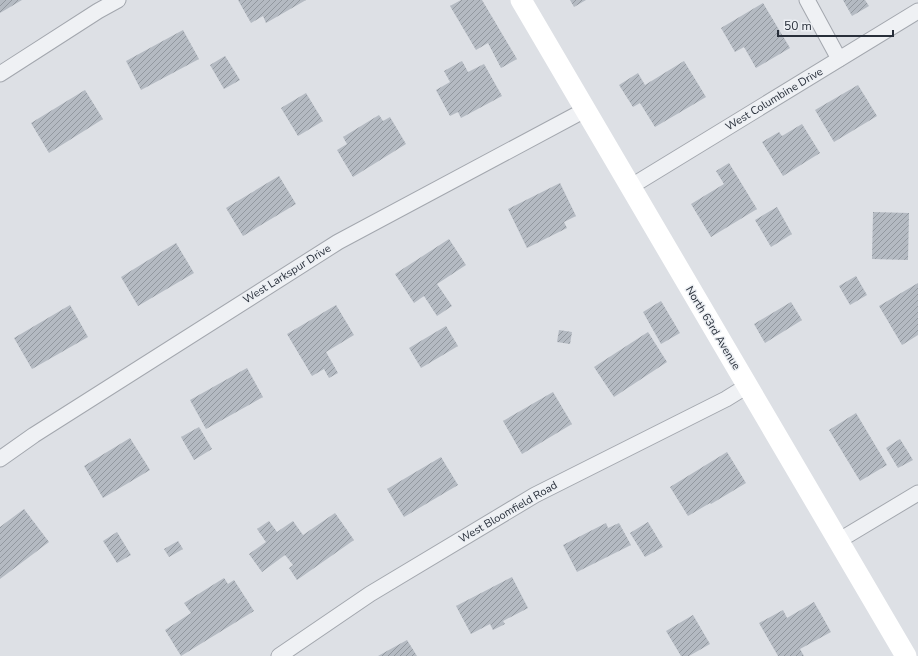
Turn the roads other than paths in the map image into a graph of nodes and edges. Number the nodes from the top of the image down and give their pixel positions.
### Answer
1 (118, 0) edge
2 (521, 0) edge
3 (806, 0) edge
4 (918, 10) edge
5 (839, 59) junction
6 (0, 74) edge
7 (585, 110) junction
8 (630, 187) junction
9 (747, 386) junction
10 (0, 459) edge
11 (918, 493) edge
12 (838, 541) junction
13 (279, 656) edge
14 (906, 656) edge

1 - 6 street
2 - 7 street, North 63rd Avenue
3 - 5 street
4 - 5 street, West Columbine Drive
5 - 8 street, West Columbine Drive
7 - 8 street, North 63rd Avenue
7 - 10 street, West Larkspur Drive
8 - 9 street, North 63rd Avenue
9 - 12 street, North 63rd Avenue
9 - 13 street, West Bloomfield Road
11 - 12 street
12 - 14 street, North 63rd Avenue

